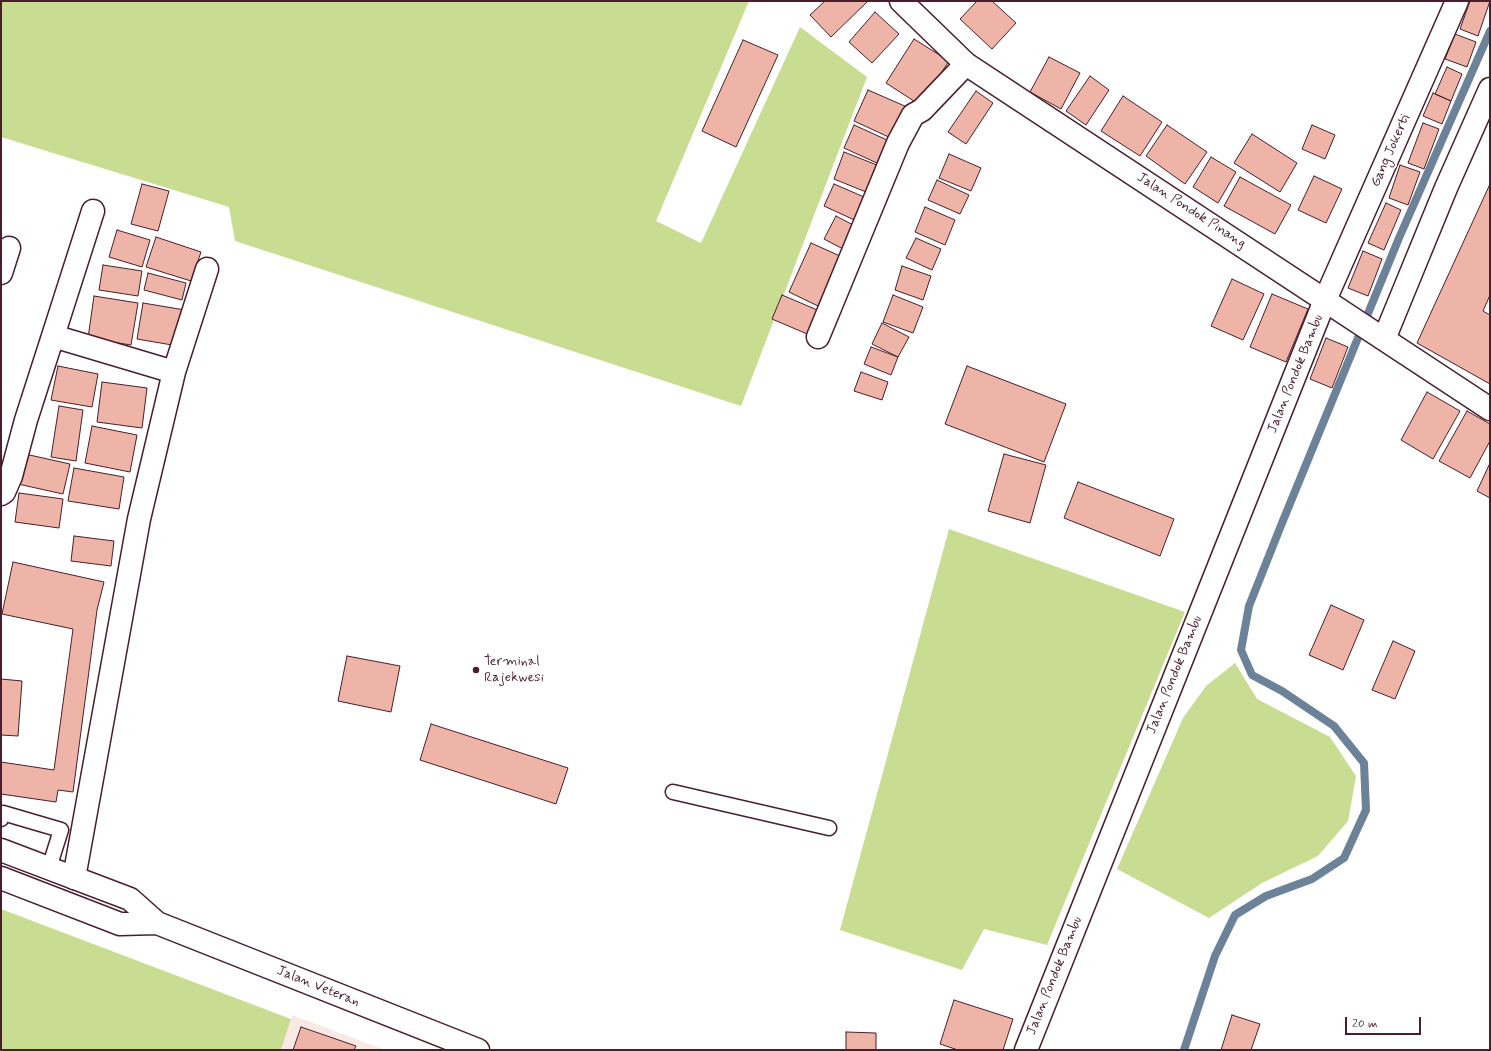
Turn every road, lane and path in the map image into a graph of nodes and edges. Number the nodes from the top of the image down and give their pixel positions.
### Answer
1 (901, 1) edge
2 (1457, 1) edge
3 (966, 64) junction
4 (1490, 89) edge
5 (93, 210) dead end
6 (9, 248) dead end
7 (207, 270) dead end
8 (1, 273) edge
9 (1325, 300) junction
10 (53, 336) junction
11 (818, 337) dead end
12 (1383, 338) junction
13 (174, 372) junction
14 (1490, 409) edge
15 (1, 494) edge
16 (673, 792) dead end
17 (1, 819) edge
18 (829, 828) dead end
19 (1, 850) edge
20 (49, 868) junction
21 (1, 878) edge
22 (74, 878) junction
23 (157, 923) junction
24 (478, 1050) edge
25 (1026, 1050) edge

1 - 3 street, Jalan Pondok Pinang
2 - 9 street, Gang Jokerti
3 - 9 street, Jalan Pondok Pinang
3 - 11 street
4 - 12 street
5 - 10 street
6 - 8 street
7 - 13 street
9 - 12 street, Jalan Pondok Pinang
9 - 25 street, Jalan Pondok Bambu
10 - 13 street
10 - 15 street
12 - 14 street, Jalan Pondok Pinang
13 - 22 street
16 - 18 lane
17 - 20 lane
19 - 20 street, Jalan Veteran
20 - 22 street, Jalan Veteran
21 - 23 street, Jalan Veteran
22 - 23 street, Jalan Veteran
23 - 24 street, Jalan Veteran

